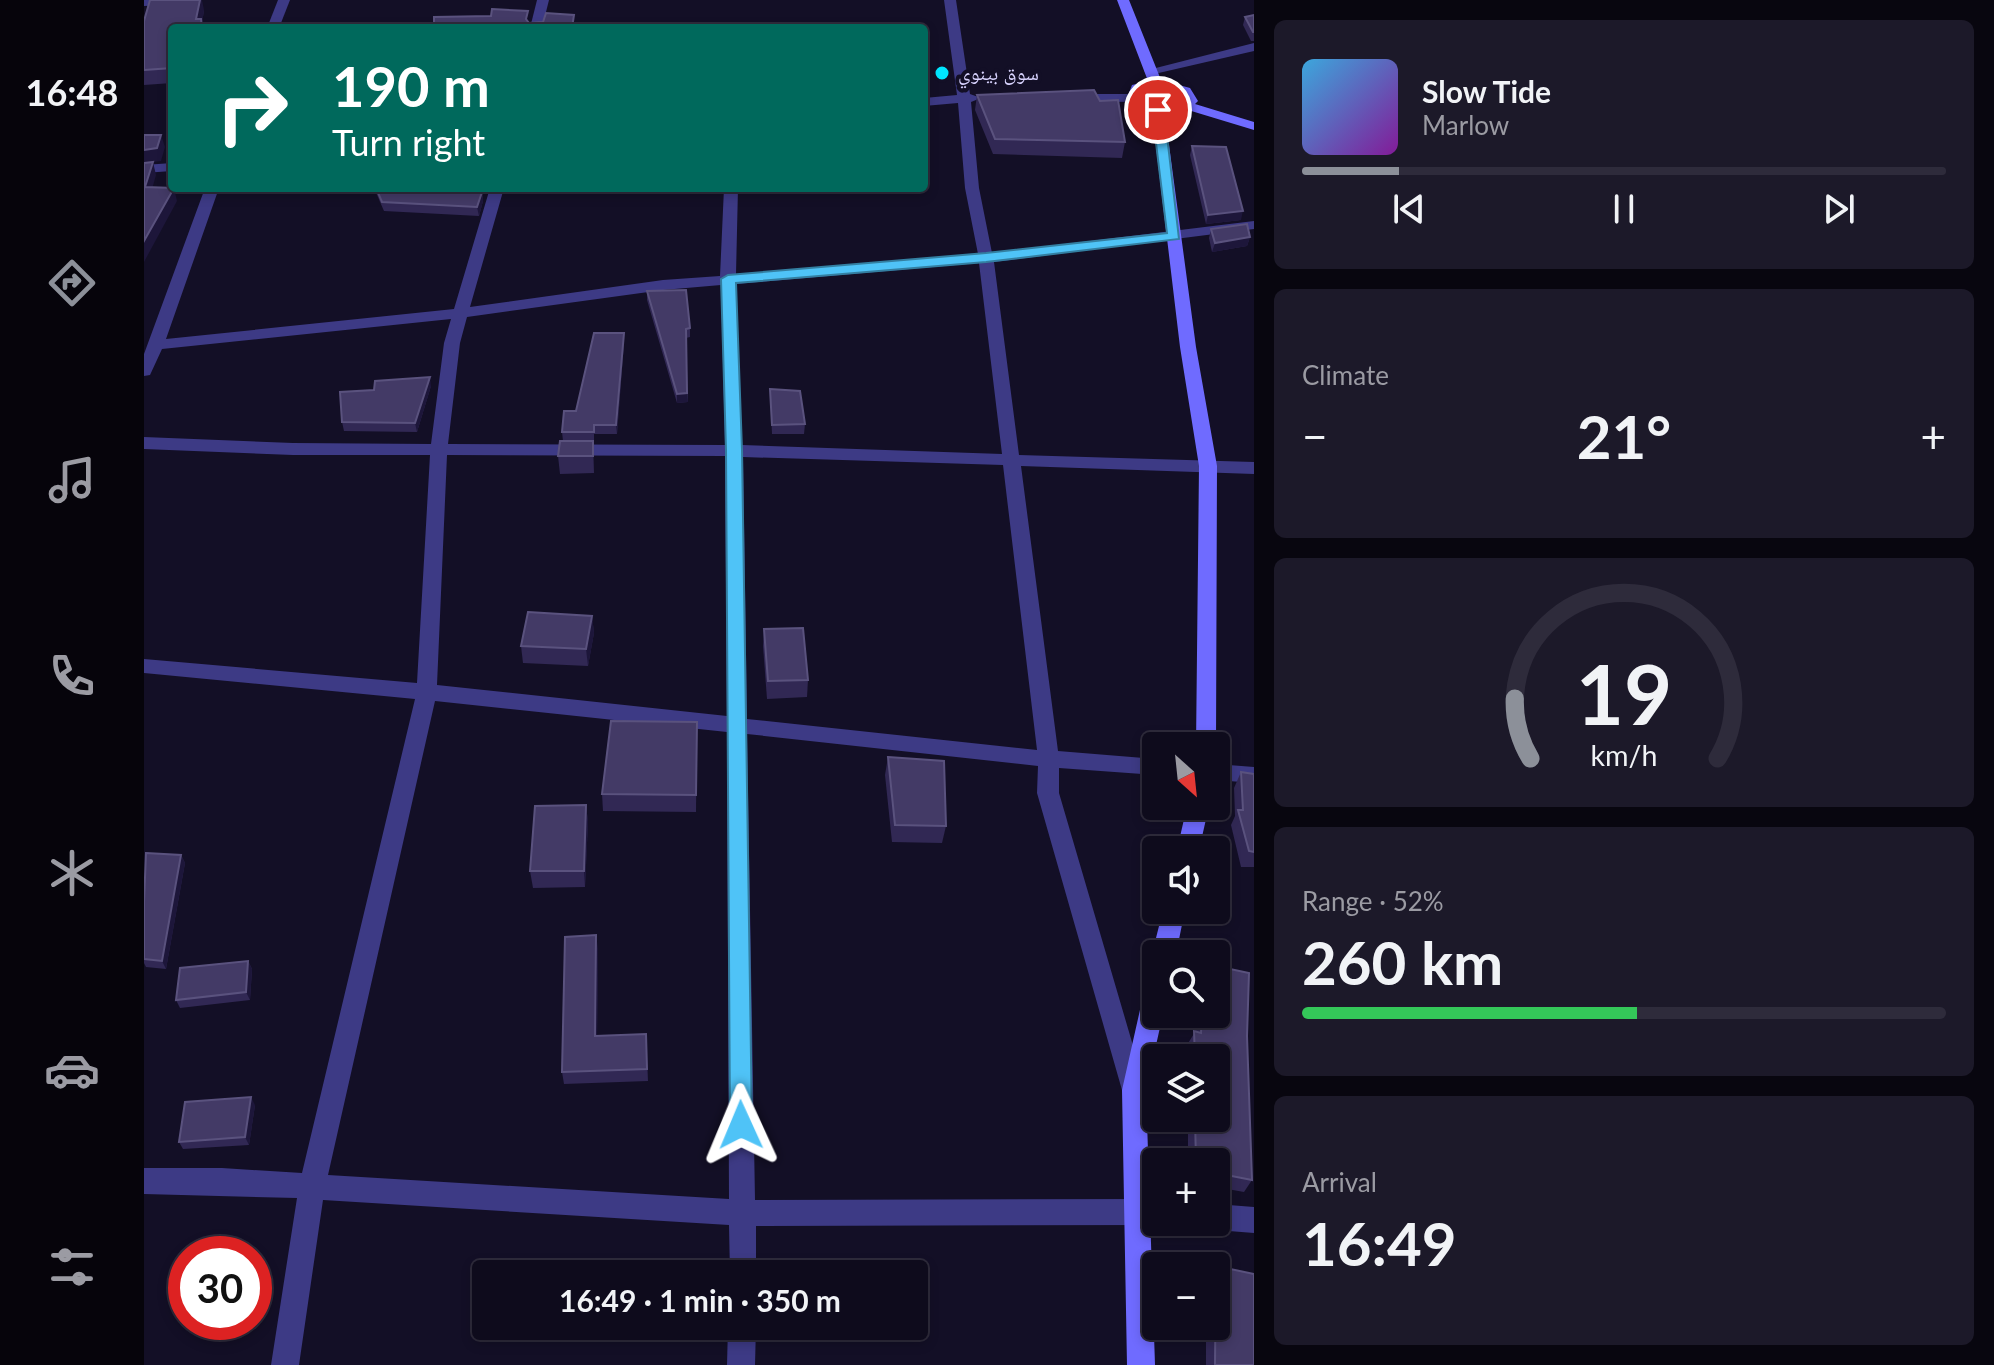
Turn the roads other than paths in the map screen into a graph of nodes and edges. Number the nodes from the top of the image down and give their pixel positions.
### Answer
1 (181, 0) edge
2 (284, 0) edge
3 (543, 0) edge
4 (950, 0) edge
5 (1123, 0) edge
6 (144, 2) edge
7 (275, 24) edge
8 (537, 24) edge
9 (1254, 47) edge
10 (1153, 77) junction
11 (961, 98) junction
12 (993, 98) edge
13 (1056, 98) edge
14 (1134, 98) junction
15 (928, 102) edge
16 (1187, 106) junction
17 (1158, 110) junction
18 (1254, 126) edge
19 (168, 167) edge
20 (144, 169) edge
21 (210, 192) edge
22 (496, 192) edge
23 (731, 192) edge
24 (1254, 225) edge
25 (1174, 237) junction
26 (986, 258) junction
27 (728, 279) junction
28 (461, 313) junction
29 (157, 345) junction
30 (144, 371) edge
31 (144, 443) edge
32 (439, 449) junction
33 (734, 450) junction
34 (1012, 459) junction
35 (1208, 466) junction
36 (1254, 468) edge
37 (144, 666) edge
38 (427, 692) junction
39 (736, 725) junction
40 (1206, 732) edge
41 (1049, 759) junction
42 (1142, 766) edge
43 (1230, 773) edge
44 (1254, 775) edge
45 (1148, 1028) edge
46 (1134, 1090) junction
47 (1142, 1164) edge
48 (144, 1181) edge
49 (312, 1187) junction
50 (1142, 1211) edge
51 (742, 1213) junction
52 (1230, 1218) edge
53 (1254, 1220) edge
54 (1146, 1236) edge
55 (743, 1260) edge
56 (742, 1340) edge
57 (285, 1365) edge
58 (741, 1365) edge
59 (1141, 1365) edge

1 - 6 street
2 - 7 street
3 - 8 street
4 - 11 street
5 - 10 street
9 - 10 street
10 - 14 street
10 - 16 street
11 - 12 street
11 - 15 street
11 - 26 street
13 - 14 street
14 - 17 street
16 - 17 street
16 - 18 street
17 - 25 street
19 - 20 street
21 - 29 street
22 - 28 street
23 - 27 street
24 - 25 street
25 - 26 street
25 - 35 street
26 - 27 street
26 - 34 street
27 - 28 street
27 - 33 street
28 - 29 street
28 - 32 street
29 - 30 street
31 - 32 street
32 - 33 street
32 - 38 street
33 - 34 street
33 - 39 street
34 - 35 street
34 - 41 street
35 - 36 street
35 - 40 street
37 - 38 street
38 - 39 street
38 - 49 street
39 - 41 street
39 - 51 street
41 - 42 street
41 - 46 street
43 - 44 street
45 - 46 street
46 - 47 street
48 - 49 street
49 - 51 street
49 - 57 street
50 - 51 street
51 - 55 street
52 - 53 street
54 - 59 street
56 - 58 street

